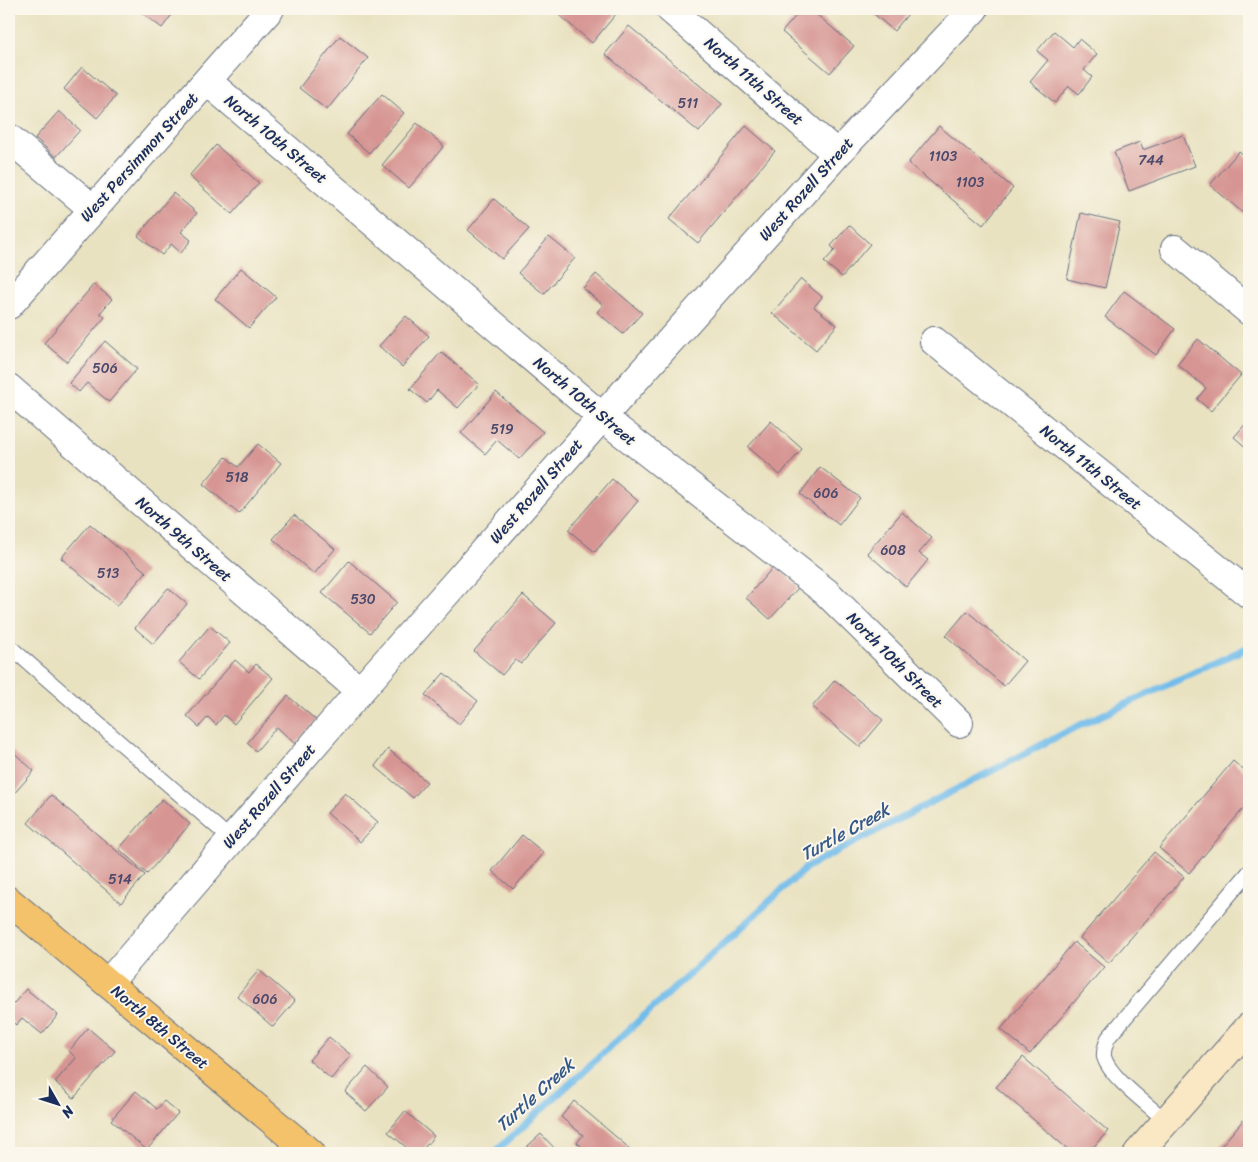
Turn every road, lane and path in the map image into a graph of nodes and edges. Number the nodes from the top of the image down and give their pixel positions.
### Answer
1 (270, 9) edge
2 (670, 9) edge
3 (974, 9) edge
4 (208, 80) junction
5 (9, 138) edge
6 (837, 154) junction
7 (93, 209) junction
8 (1175, 249) dead end
9 (9, 305) edge
10 (1249, 311) edge
11 (934, 341) dead end
12 (9, 388) edge
13 (602, 417) junction
14 (1249, 594) edge
15 (9, 646) edge
16 (360, 691) junction
17 (960, 723) dead end
18 (232, 840) junction
19 (1249, 872) edge
20 (9, 901) edge
21 (108, 983) junction
22 (1245, 1040) edge
23 (1166, 1121) junction
24 (311, 1153) edge
25 (1138, 1153) edge

1 - 4 street, West Persimmon Street
2 - 6 street, North 11th Street
3 - 6 street, West Rozell Street
4 - 7 street, West Persimmon Street
4 - 13 street, North 10th Street
5 - 7 street
6 - 13 street, West Rozell Street
7 - 9 street, West Persimmon Street
8 - 10 street
11 - 14 street, North 11th Street
12 - 16 street, North 9th Street
13 - 16 street, West Rozell Street
13 - 17 street, North 10th Street
15 - 18 lane
16 - 18 street, West Rozell Street
18 - 21 street, West Rozell Street
19 - 23 lane
20 - 21 main road, North 8th Street
21 - 24 main road, North 8th Street
22 - 23 main road
23 - 25 main road

